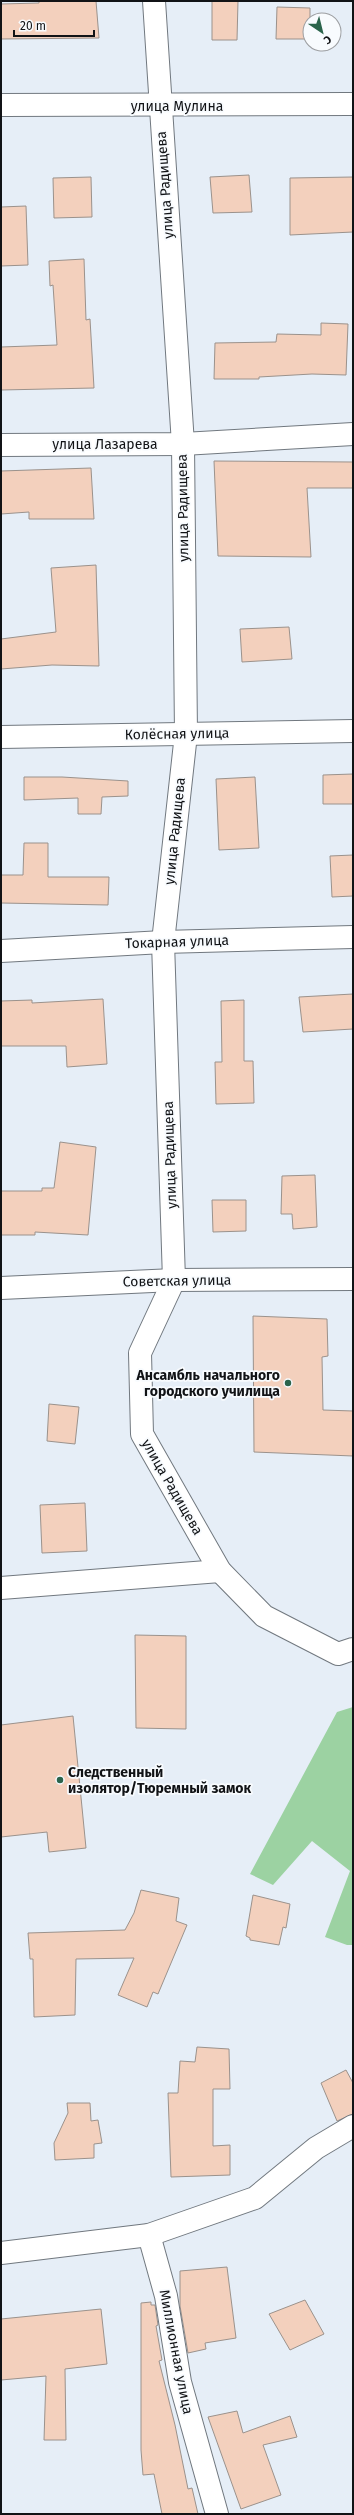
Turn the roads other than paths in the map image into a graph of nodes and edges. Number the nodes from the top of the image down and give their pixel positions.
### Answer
1 (154, 1) edge
2 (353, 104) edge
3 (1, 105) edge
4 (160, 106) junction
5 (353, 434) edge
6 (183, 444) junction
7 (1, 445) edge
8 (353, 731) edge
9 (186, 734) junction
10 (1, 737) edge
11 (353, 937) edge
12 (163, 942) junction
13 (1, 951) edge
14 (353, 1279) edge
15 (174, 1280) junction
16 (1, 1288) edge
17 (220, 1571) junction
18 (1, 1588) edge
19 (353, 1649) edge
20 (353, 2126) edge
21 (149, 2235) junction
22 (1, 2253) edge
23 (217, 2514) edge

1 - 4 street, улица Радищева
2 - 4 street, улица Мулина
3 - 4 street, улица Мулина
4 - 6 street, улица Радищева
5 - 6 street, улица Лазарева
6 - 7 street, улица Лазарева
6 - 9 street, улица Радищева
8 - 9 street, Колёсная улица
9 - 10 street, Колёсная улица
9 - 12 street, улица Радищева
11 - 12 street, Токарная улица
12 - 13 street, Токарная улица
12 - 15 street, улица Радищева
14 - 15 street, Советская улица
15 - 16 street, Советская улица
15 - 17 street, улица Радищева
17 - 18 street
17 - 19 street, улица Радищева
20 - 21 street
21 - 22 street
21 - 23 street, Миллионная улица

